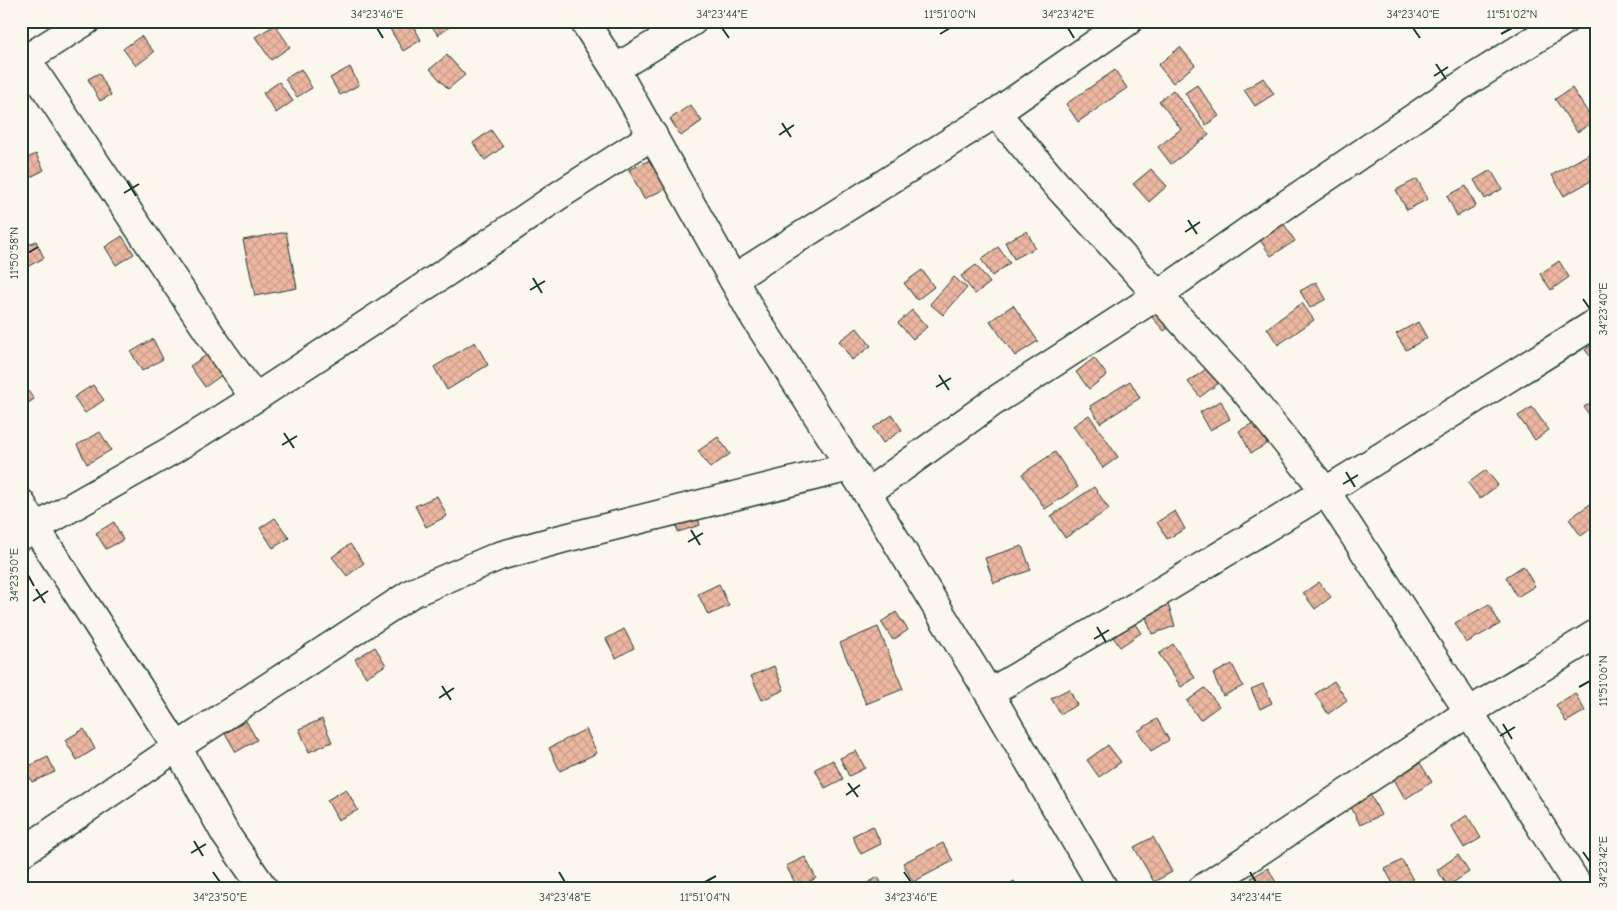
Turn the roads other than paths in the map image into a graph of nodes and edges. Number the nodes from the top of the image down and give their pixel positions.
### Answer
1 (86, 21) edge
2 (584, 21) edge
3 (692, 21) edge
4 (1128, 21) edge
5 (1564, 21) edge
6 (24, 60) edge
7 (615, 69) junction
8 (996, 113) junction
9 (652, 134) junction
10 (733, 279) junction
11 (1158, 296) junction
12 (1596, 323) edge
13 (255, 398) junction
14 (850, 466) junction
15 (1326, 492) junction
16 (867, 493) junction
17 (21, 503) edge
18 (28, 532) edge
19 (1596, 634) edge
20 (989, 693) junction
21 (1469, 712) junction
22 (178, 747) junction
23 (21, 853) edge
24 (264, 889) edge
25 (1104, 889) edge
26 (1202, 889) edge
27 (1580, 889) edge

1 - 6 street
2 - 7 street
3 - 7 street
4 - 8 street
5 - 11 street
6 - 13 street
7 - 9 street
8 - 10 street
8 - 11 street
9 - 10 street
9 - 13 street
10 - 14 street
11 - 15 street
11 - 16 street
12 - 15 street
13 - 18 street
14 - 16 street
14 - 22 street
15 - 20 street
15 - 21 street
16 - 20 street
17 - 18 street
18 - 22 street
19 - 21 street
20 - 25 street
21 - 26 street
21 - 27 street
22 - 23 street
22 - 24 street

